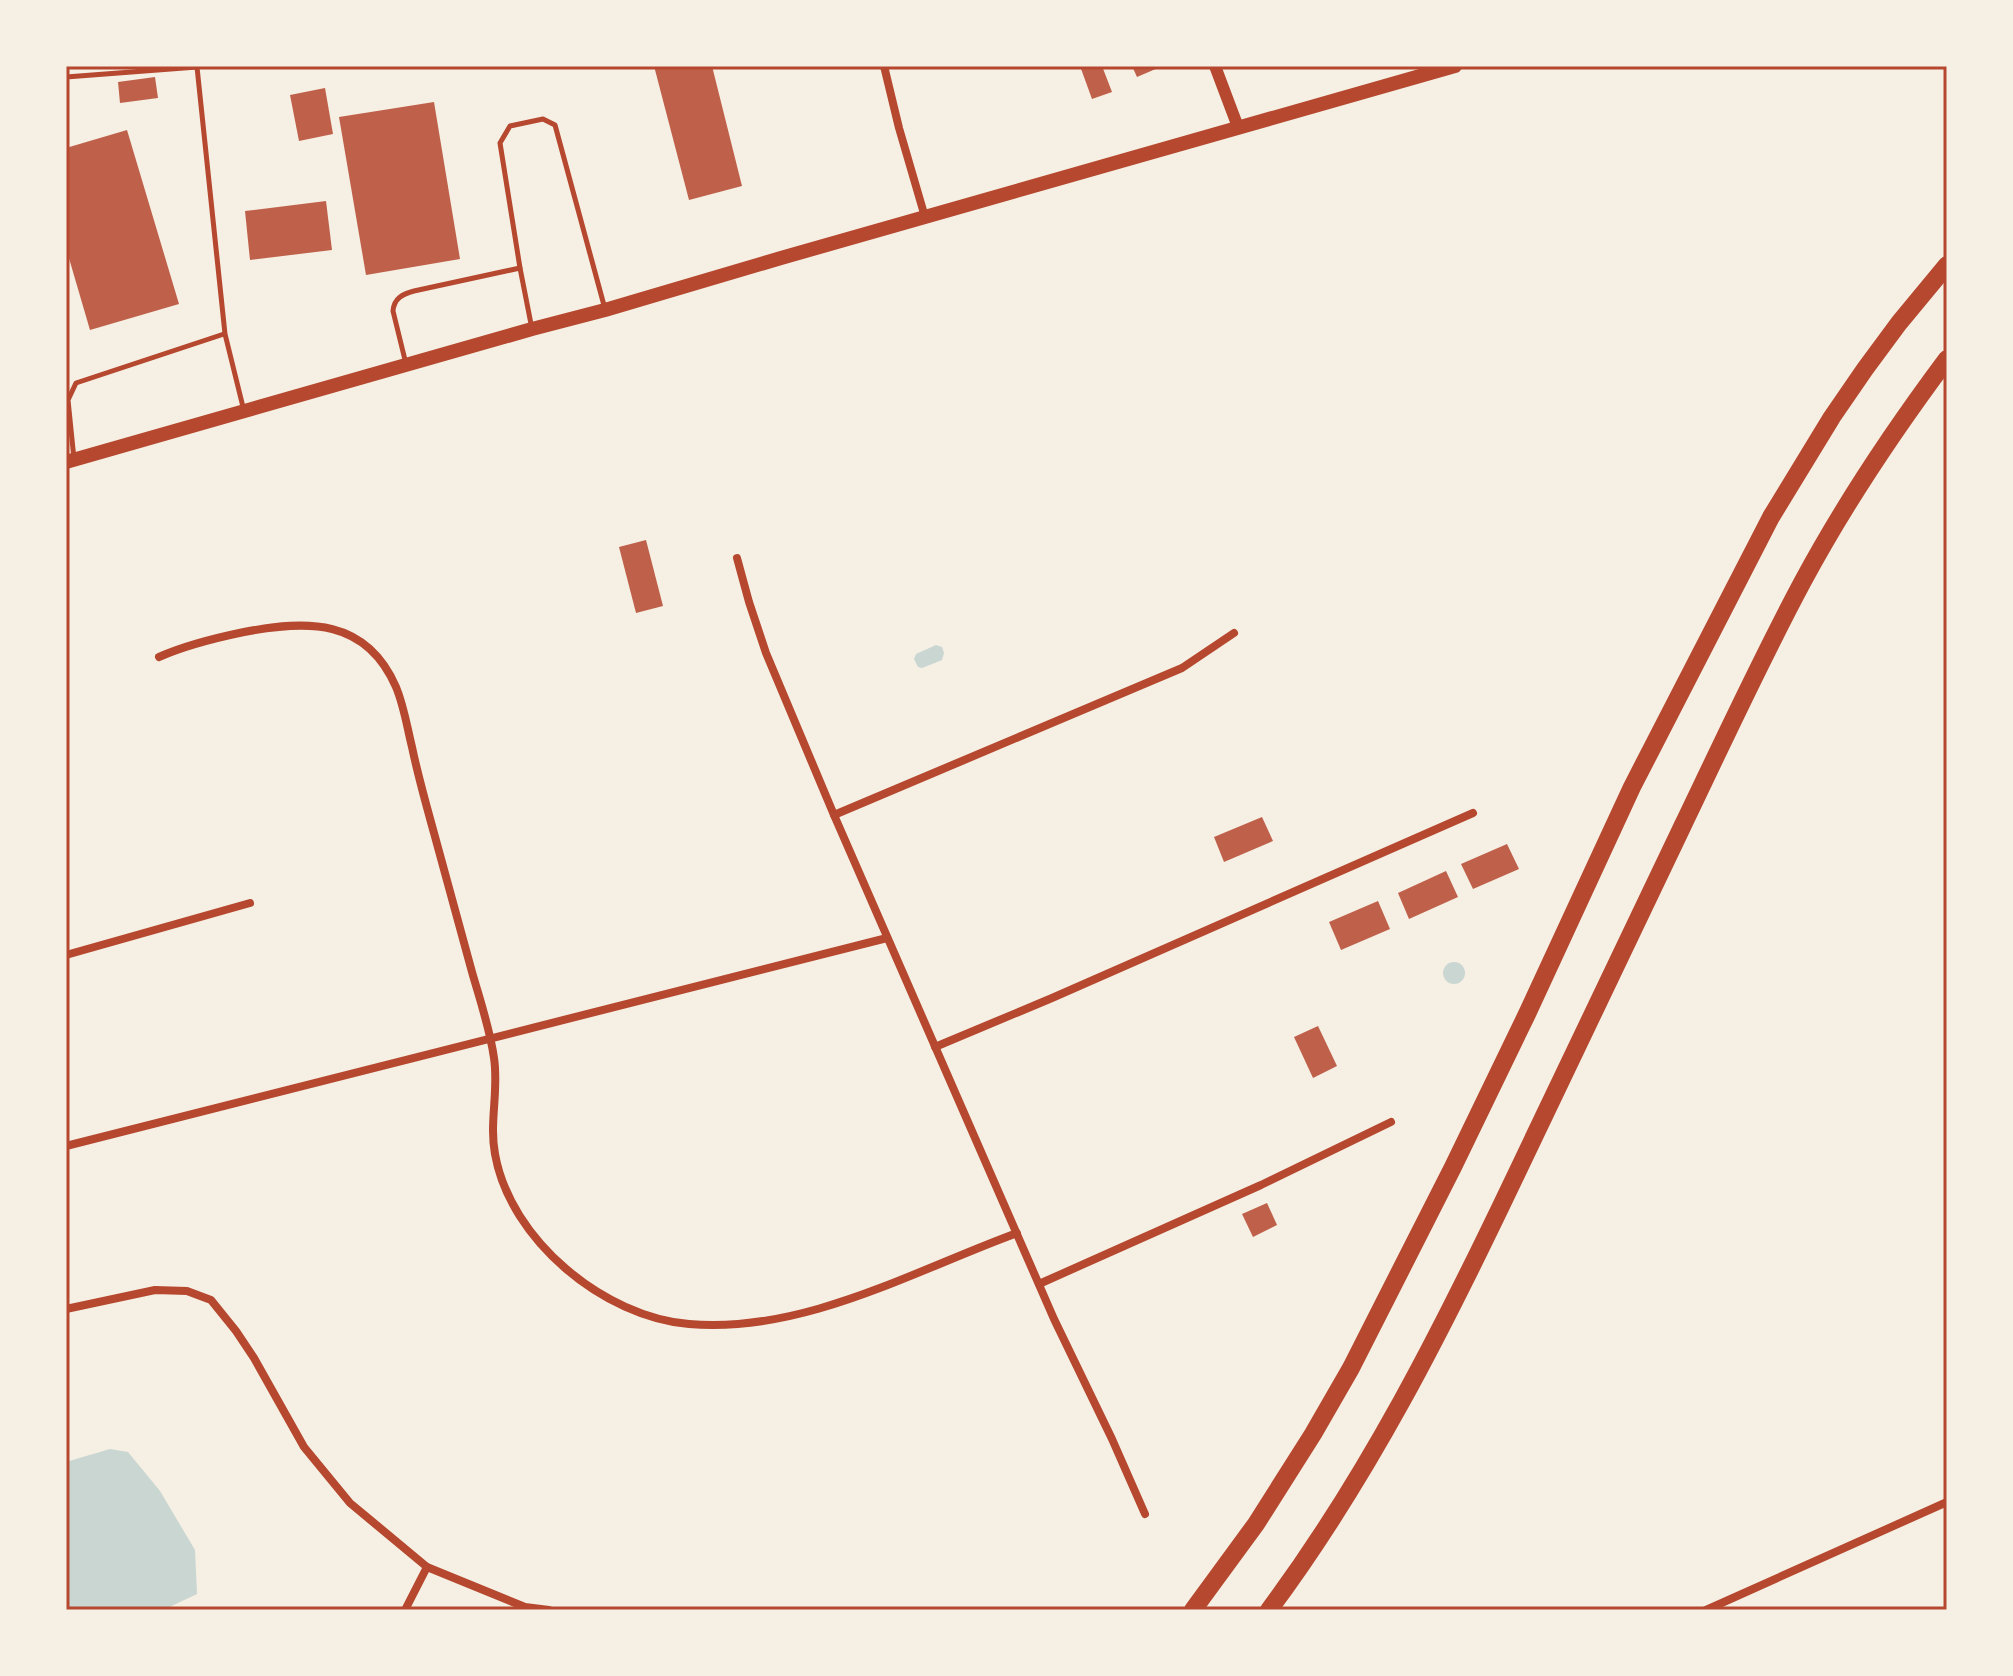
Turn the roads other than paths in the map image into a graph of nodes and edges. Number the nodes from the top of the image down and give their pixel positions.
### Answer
1 (884, 66) edge
2 (1215, 66) edge
3 (1455, 66) edge
4 (66, 77) edge
5 (1238, 127) junction
6 (925, 217) junction
7 (1947, 265) edge
8 (520, 268) junction
9 (605, 310) junction
10 (532, 329) junction
11 (225, 334) junction
12 (1947, 359) edge
13 (406, 365) junction
14 (244, 411) junction
15 (70, 461) edge
16 (737, 558) dead end
17 (1234, 633) dead end
18 (159, 657) dead end
19 (1473, 813) dead end
20 (834, 815) junction
21 (250, 903) dead end
22 (887, 938) junction
23 (66, 955) edge
24 (490, 1039) junction
25 (935, 1047) junction
26 (1391, 1122) dead end
27 (66, 1146) edge
28 (1017, 1233) junction
29 (1039, 1284) junction
30 (66, 1309) edge
31 (1947, 1502) edge
32 (1145, 1514) dead end
33 (427, 1567) junction
34 (405, 1610) edge
35 (549, 1610) edge
36 (1193, 1610) edge
37 (1269, 1610) edge
38 (1706, 1610) edge

1 - 6 street
2 - 5 street
3 - 5 main road
4 - 11 lane
5 - 6 main road
6 - 9 main road
7 - 36 highway
8 - 9 lane
8 - 10 lane
8 - 13 lane
9 - 10 main road
10 - 13 main road
11 - 14 lane
11 - 15 lane
12 - 37 highway
13 - 14 main road
14 - 15 main road
16 - 20 street
17 - 20 street
18 - 24 street
19 - 25 street
20 - 22 street
21 - 23 street
22 - 24 street
22 - 25 street
24 - 27 street
24 - 28 street
25 - 28 street
26 - 29 street
28 - 29 street
29 - 32 street
30 - 33 street
31 - 38 street
33 - 34 street
33 - 35 street

